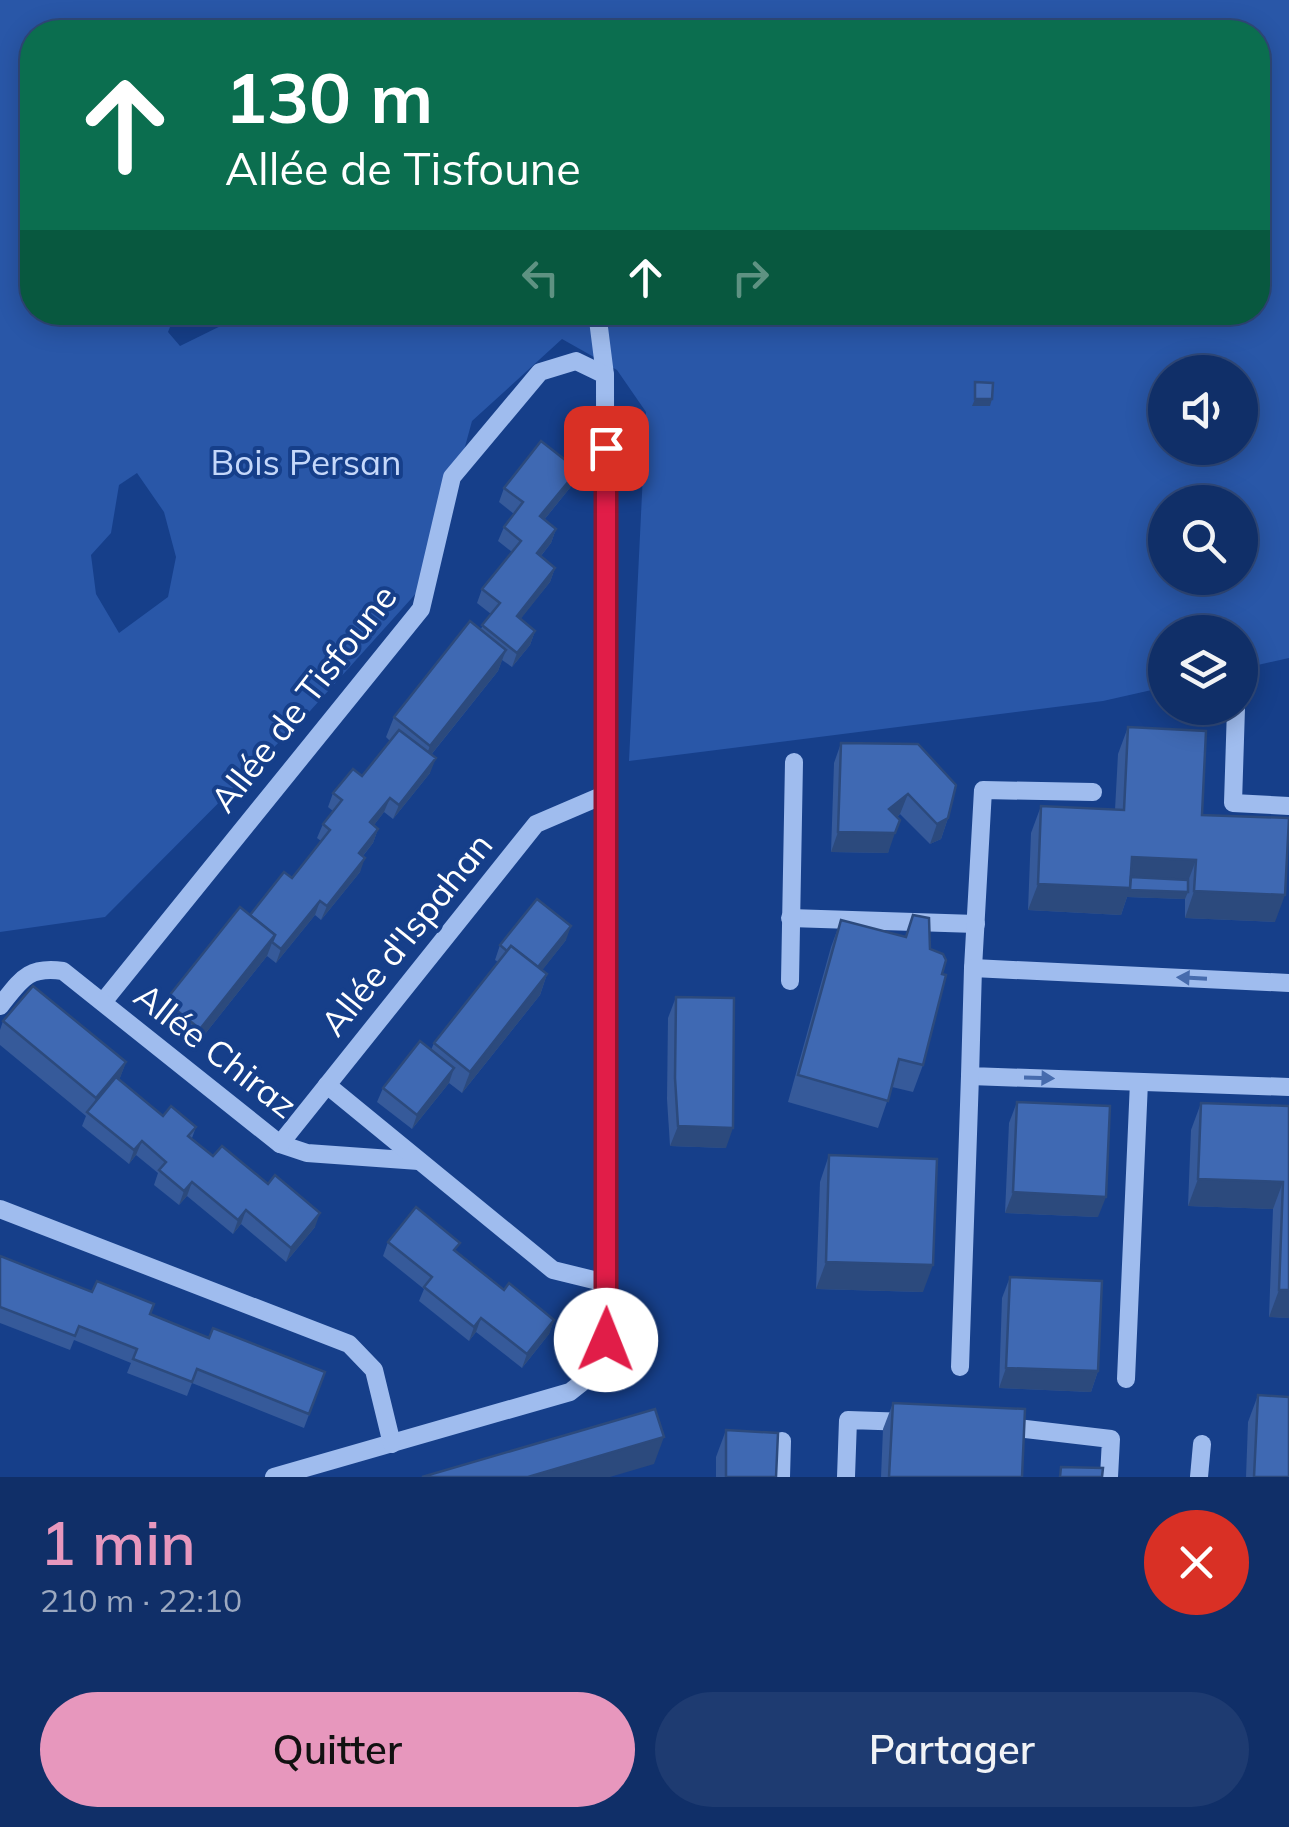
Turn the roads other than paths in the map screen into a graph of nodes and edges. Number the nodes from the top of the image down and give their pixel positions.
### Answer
1 (599, 325) edge
2 (605, 376) junction
3 (1235, 725) edge
4 (794, 762) dead end
5 (1094, 792) dead end
6 (606, 794) junction
7 (1289, 806) edge
8 (790, 918) junction
9 (976, 924) junction
10 (974, 968) junction
11 (790, 980) dead end
12 (1289, 982) edge
13 (103, 1002) junction
14 (0, 1006) edge
15 (970, 1076) junction
16 (1139, 1082) junction
17 (326, 1085) junction
18 (1289, 1087) edge
19 (280, 1144) junction
20 (419, 1160) junction
21 (0, 1209) edge
22 (606, 1284) junction
23 (960, 1367) dead end
24 (1126, 1379) dead end
25 (924, 1423) edge
26 (980, 1425) edge
27 (782, 1440) edge
28 (392, 1444) junction
29 (1202, 1444) dead end
30 (274, 1477) edge
31 (780, 1477) edge
32 (846, 1477) edge
33 (1109, 1477) edge
34 (1200, 1477) edge

1 - 2 street
2 - 6 street
2 - 13 street, Allée de Tisfoune
3 - 7 street
4 - 8 street
5 - 9 street
6 - 17 street, Allée d'Ispahan
6 - 22 street
8 - 9 street
8 - 11 street
9 - 10 street
12 -> 10 street
10 - 15 street
13 - 14 street, Allée Chiraz
13 - 19 street, Allée Chiraz
15 -> 16 street
15 - 23 street
16 - 18 street
16 - 24 street
17 - 19 street, Allée d'Ispahan
17 - 20 street, Allée Chiraz
19 - 20 street, Allée Chiraz
20 - 22 street, Allée Chiraz
21 - 28 street
22 - 28 street
25 - 32 street
26 - 33 street
27 - 31 street
28 - 30 street
29 - 34 street

